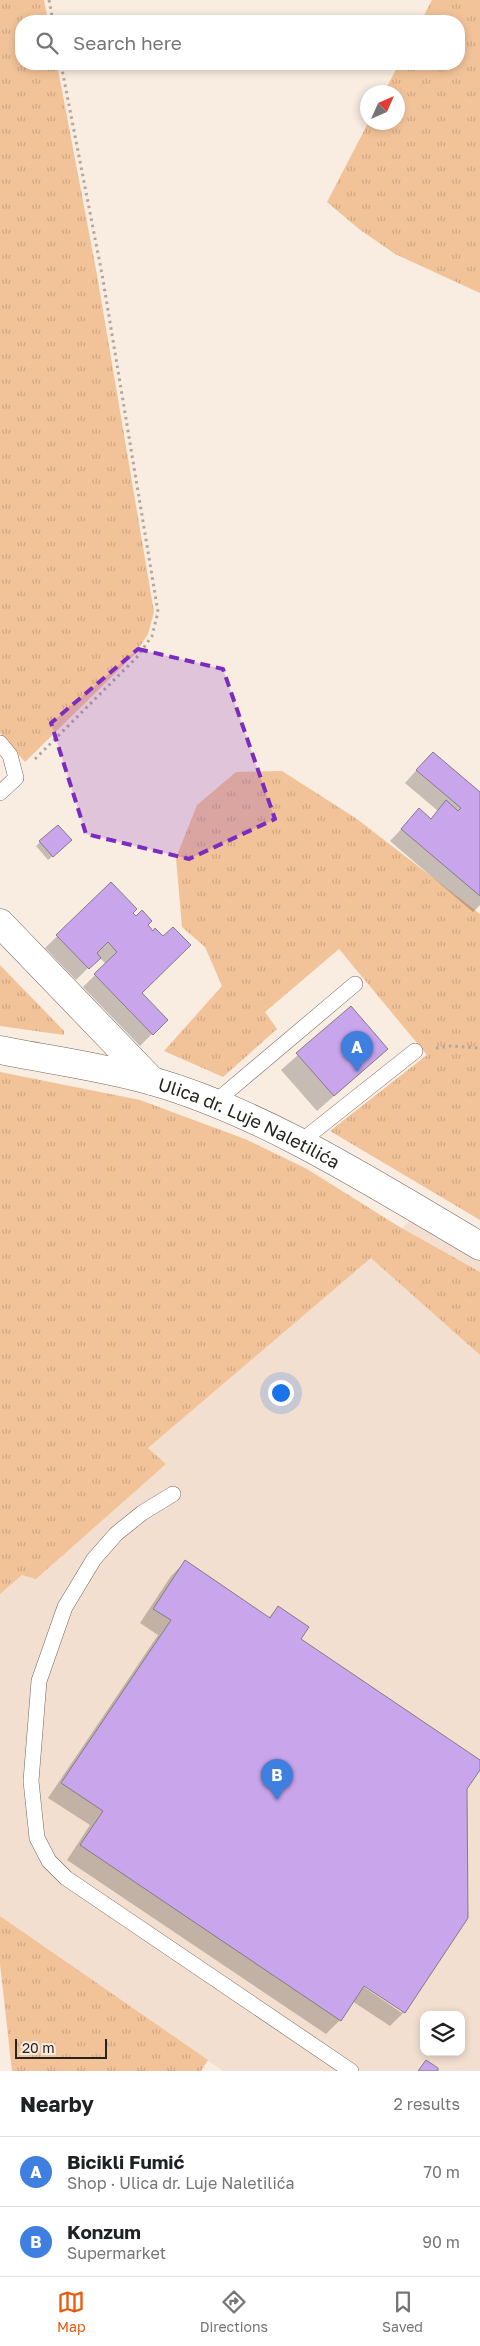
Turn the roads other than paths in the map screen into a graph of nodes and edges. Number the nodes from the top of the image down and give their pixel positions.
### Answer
1 (0, 743) edge
2 (0, 793) edge
3 (0, 923) edge
4 (354, 984) dead end
5 (0, 1050) edge
6 (415, 1050) road end
7 (152, 1081) junction
8 (214, 1103) junction
9 (300, 1143) junction
10 (480, 1246) edge
11 (173, 1494) dead end
12 (351, 2071) edge

1 - 2 lane
3 - 7 street
4 - 8 lane
5 - 7 street, Ulica dr. Luje Naletilića
6 - 9 lane
7 - 8 street, Ulica dr. Luje Naletilića
8 - 9 street, Ulica dr. Luje Naletilića
9 - 10 street, Ulica dr. Luje Naletilića
11 - 12 lane

